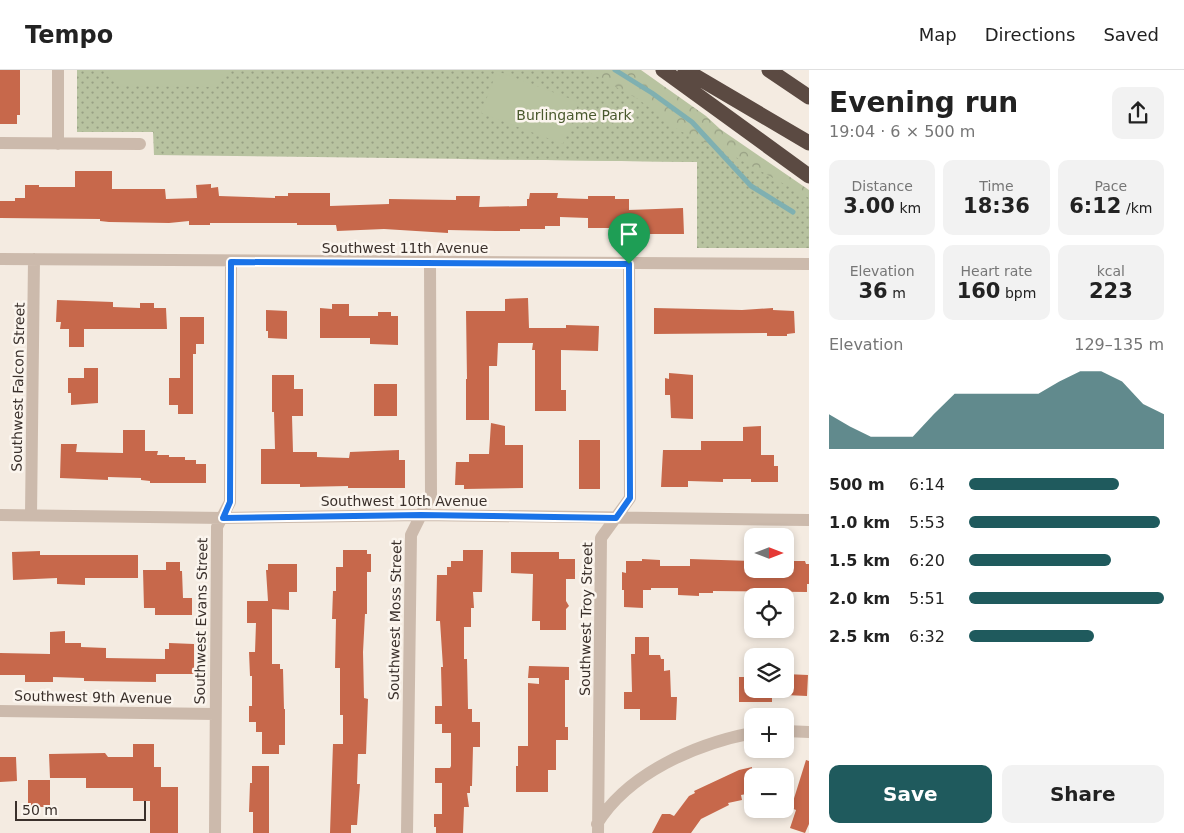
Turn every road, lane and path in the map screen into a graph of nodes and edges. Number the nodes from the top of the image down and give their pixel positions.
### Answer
1 (58, 70) edge
2 (663, 70) edge
3 (685, 70) edge
4 (769, 70) edge
5 (809, 97) edge
6 (0, 142) edge
7 (809, 143) edge
8 (58, 144) junction
9 (140, 144) dead end
10 (809, 176) edge
11 (0, 259) edge
12 (34, 259) junction
13 (231, 262) junction
14 (430, 263) junction
15 (629, 264) junction
16 (809, 264) edge
17 (0, 515) edge
18 (31, 515) junction
19 (421, 515) junction
20 (223, 518) junction
21 (616, 518) junction
22 (809, 520) edge
23 (0, 711) edge
24 (215, 714) junction
25 (794, 731) edge
26 (809, 732) edge
27 (744, 735) edge
28 (596, 830) edge
29 (215, 833) edge
30 (407, 833) edge

1 - 8 street
2 - 10 highway
3 - 7 highway
4 - 5 highway
6 - 8 street
8 - 9 street
11 - 12 street, Southwest 11th Avenue
12 - 13 street, Southwest 11th Avenue
12 - 18 street, Southwest Falcon Street
13 - 14 street, Southwest 11th Avenue
13 - 20 street, Southwest Evans Street
14 - 15 street, Southwest 11th Avenue
14 - 19 street, Southwest Moss Street
15 - 16 street, Southwest 11th Avenue
15 - 21 street, Southwest Troy Street
17 - 18 street, Southwest 10th Avenue
18 - 20 street, Southwest 10th Avenue
19 - 20 street, Southwest 10th Avenue
19 - 21 street, Southwest 10th Avenue
19 - 30 street, Southwest Moss Street
20 - 24 street, Southwest Evans Street
21 - 22 street, Southwest 10th Avenue
21 - 28 street, Southwest Troy Street
23 - 24 street, Southwest 9th Avenue
24 - 29 street, Southwest Evans Street
25 - 26 street
27 - 28 street

